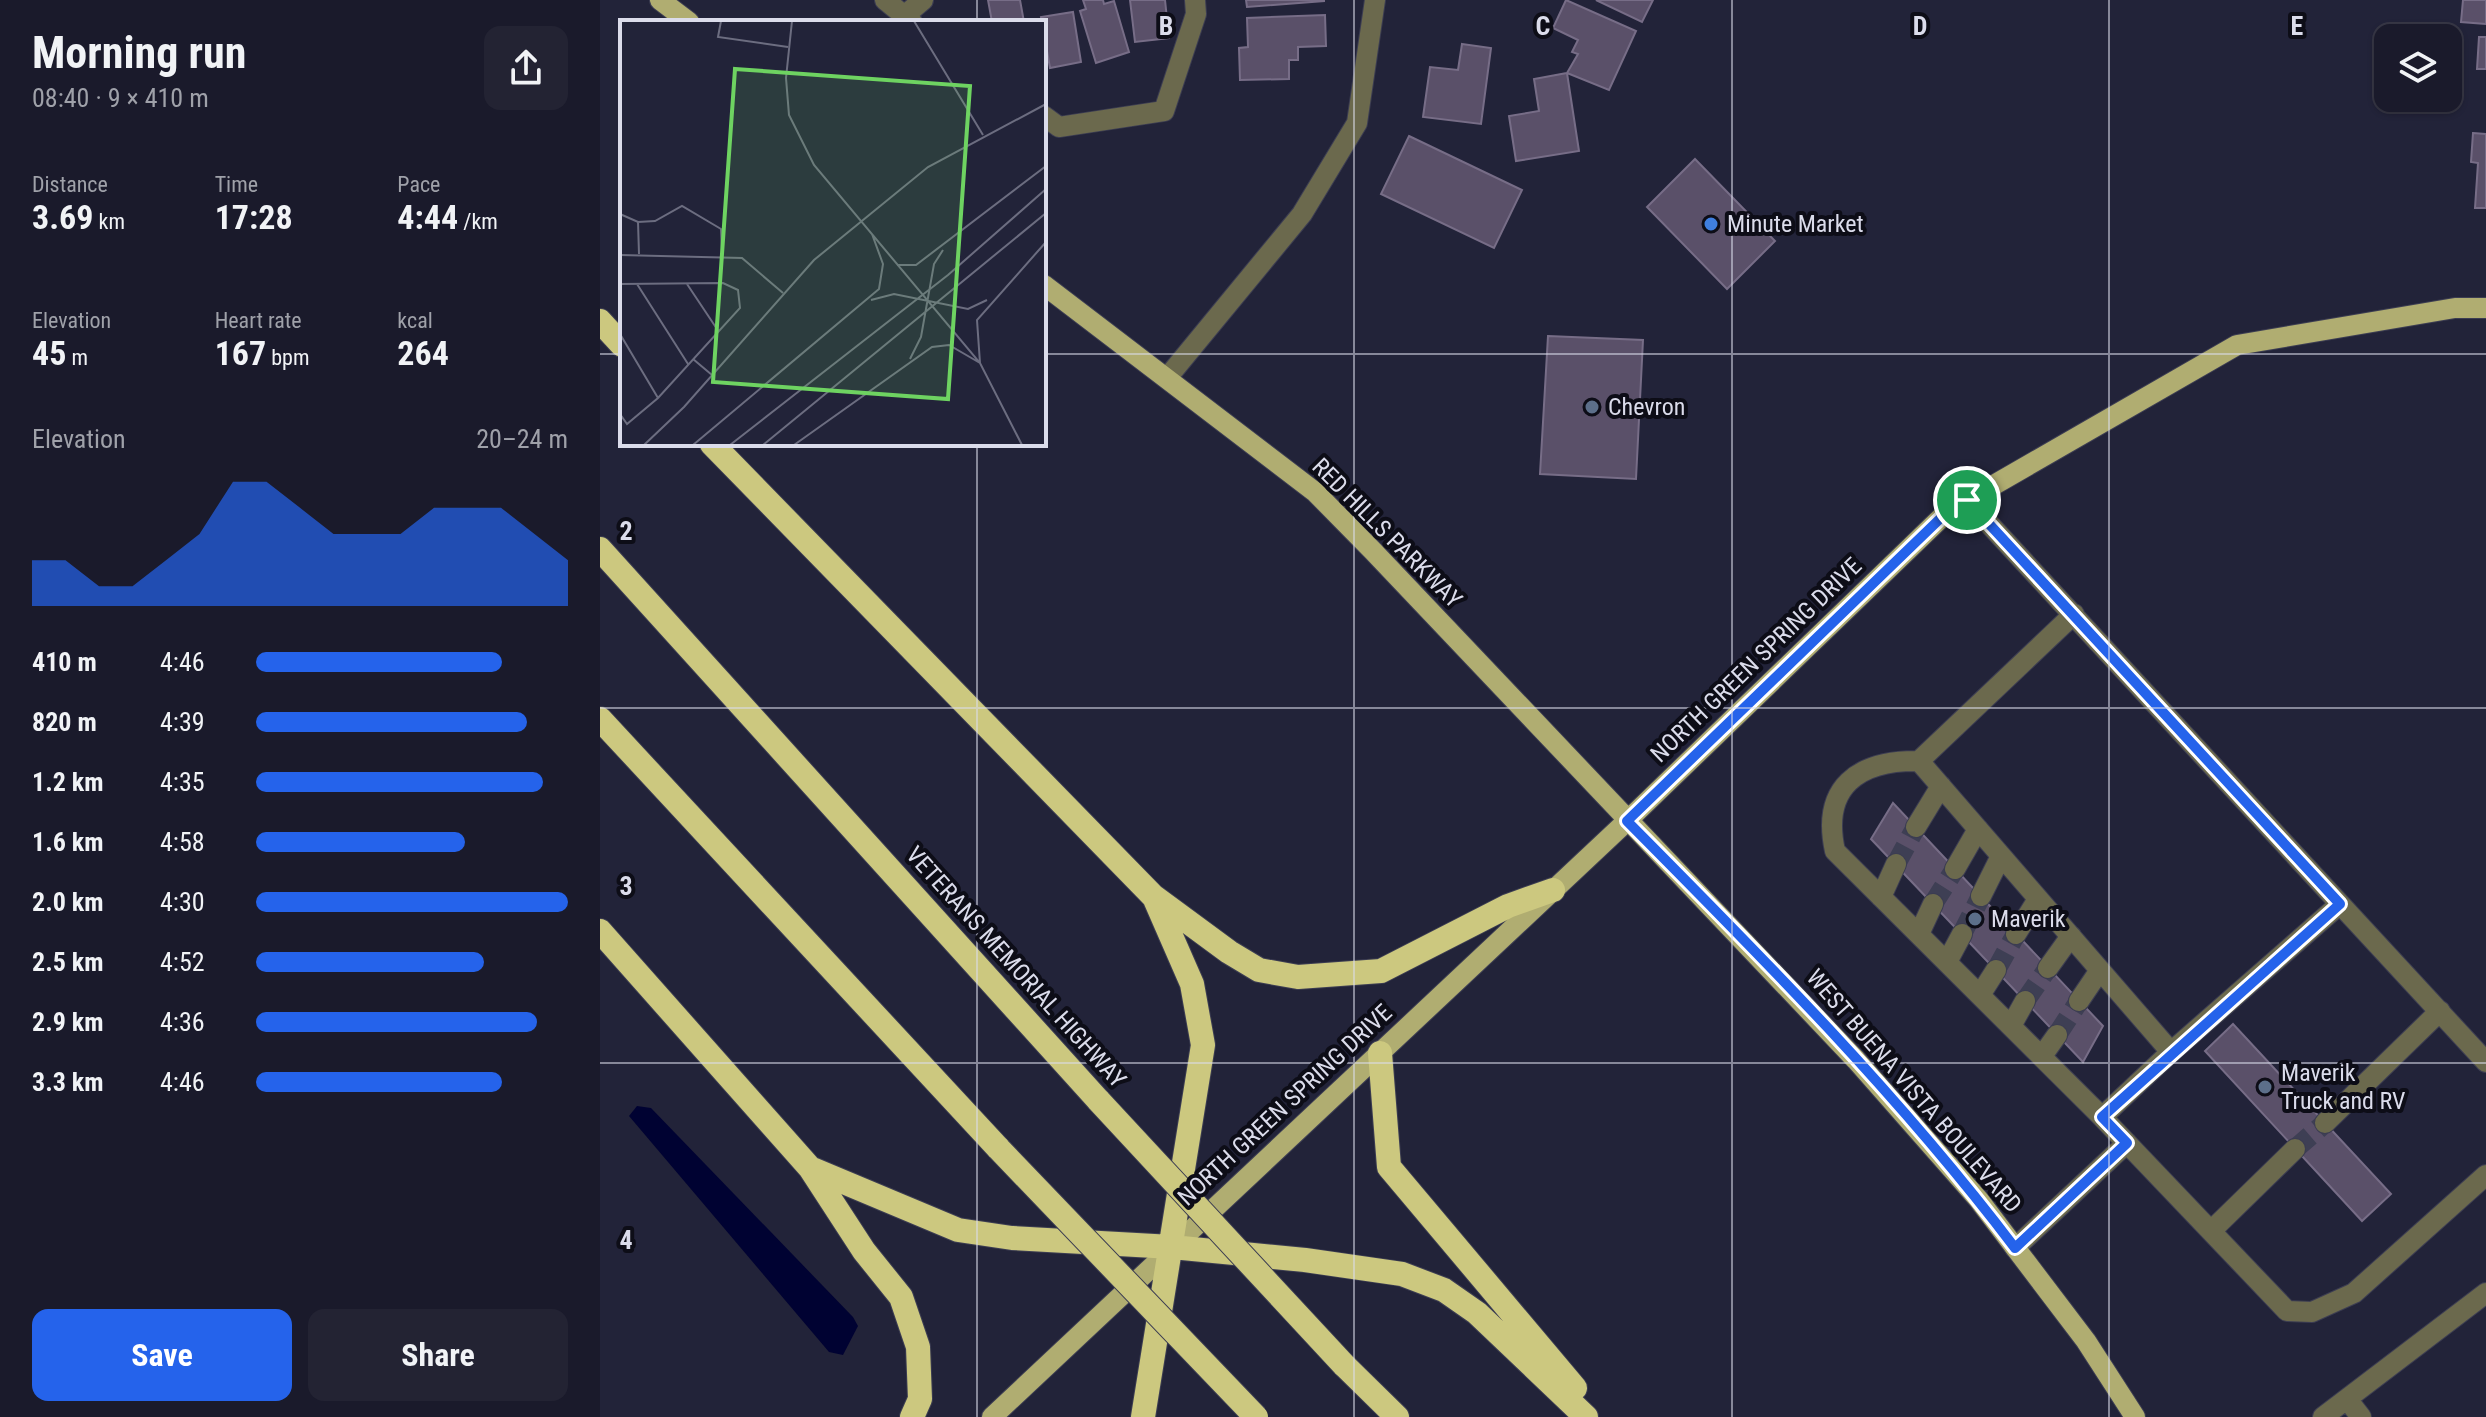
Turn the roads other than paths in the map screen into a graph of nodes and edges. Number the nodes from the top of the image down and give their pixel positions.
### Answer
1 (660, 0) edge
2 (885, 0) edge
3 (923, 0) edge
4 (1195, 0) edge
5 (1375, 0) edge
6 (908, 19) edge
7 (686, 20) edge
8 (1046, 117) edge
9 (1046, 287) edge
10 (2486, 308) edge
11 (600, 321) edge
12 (620, 343) edge
13 (1167, 378) junction
14 (714, 446) edge
15 (1967, 500) junction
16 (600, 549) edge
17 (2074, 614) junction
18 (600, 719) edge
19 (1919, 761) junction
20 (1941, 786) junction
21 (1627, 821) junction
22 (1916, 827) tunnel mouth
23 (1978, 829) junction
24 (2001, 856) junction
25 (1896, 864) tunnel mouth
26 (1955, 869) tunnel mouth
27 (1553, 890) junction
28 (1153, 896) junction
29 (1981, 896) tunnel mouth
30 (1881, 897) junction
31 (2038, 899) junction
32 (1933, 904) tunnel mouth
33 (2340, 904) junction
34 (600, 931) edge
35 (1919, 934) junction
36 (1962, 934) tunnel mouth
37 (2016, 934) tunnel mouth
38 (2071, 936) junction
39 (1947, 962) junction
40 (2048, 968) tunnel mouth
41 (1996, 970) tunnel mouth
42 (2100, 970) junction
43 (1980, 995) junction
44 (2025, 1001) tunnel mouth
45 (2079, 1001) tunnel mouth
46 (2440, 1011) junction
47 (2011, 1026) junction
48 (2057, 1035) tunnel mouth
49 (2171, 1052) junction
50 (1380, 1053) junction
51 (2042, 1056) junction
52 (2486, 1062) edge
53 (2102, 1117) junction
54 (2325, 1123) tunnel mouth
55 (2127, 1143) junction
56 (2295, 1149) tunnel mouth
57 (810, 1168) junction
58 (2486, 1175) edge
59 (2211, 1231) junction
60 (1172, 1247) junction
61 (2015, 1248) junction
62 (2486, 1293) edge
63 (2347, 1399) junction
64 (912, 1417) edge
65 (992, 1417) edge
66 (1143, 1417) edge
67 (1256, 1417) edge
68 (1397, 1417) edge
69 (1586, 1417) edge
70 (1599, 1417) edge
71 (2135, 1417) edge
72 (2323, 1417) edge
73 (2361, 1417) edge

1 - 7 main road
2 - 6 street
3 - 6 street
4 - 8 street
5 - 13 street
9 - 13 main road, RED HILLS PARKWAY
10 - 15 main road, NORTH GREEN SPRING DRIVE
11 - 12 highway
13 - 21 main road, RED HILLS PARKWAY
14 - 28 highway
15 - 17 street
15 - 21 main road, NORTH GREEN SPRING DRIVE
16 - 68 highway, VETERANS MEMORIAL HIGHWAY, bridge
17 - 19 street
17 - 33 street
18 - 67 highway, bridge
19 - 20 street
19 - 30 street
20 - 22 street
20 - 23 street
21 - 27 main road, NORTH GREEN SPRING DRIVE
21 - 61 main road, WEST BUENA VISTA BOULEVARD
23 - 24 street
23 - 26 street
24 - 29 street
24 - 31 street
25 - 30 street
27 - 28 highway
27 - 50 main road, NORTH GREEN SPRING DRIVE
28 - 60 highway
30 - 35 street
31 - 37 street
31 - 38 street
32 - 35 street
33 - 46 street
33 - 49 street
34 - 57 highway
35 - 39 street
36 - 39 street
38 - 40 street
38 - 42 street
39 - 43 street
41 - 43 street
42 - 45 street
42 - 49 street
43 - 47 street
44 - 47 street
46 - 52 street
46 - 54 street
47 - 51 street
48 - 51 street
49 - 53 street
50 - 60 main road, NORTH GREEN SPRING DRIVE
50 - 70 highway
51 - 53 street
53 - 55 street
55 - 59 street
55 - 61 street
56 - 59 street
57 - 60 highway
57 - 64 highway
58 - 59 street
60 - 65 main road, NORTH GREEN SPRING DRIVE
60 - 66 highway
60 - 69 highway
61 - 71 main road, WEST BUENA VISTA BOULEVARD
62 - 63 street
63 - 72 street
63 - 73 street

